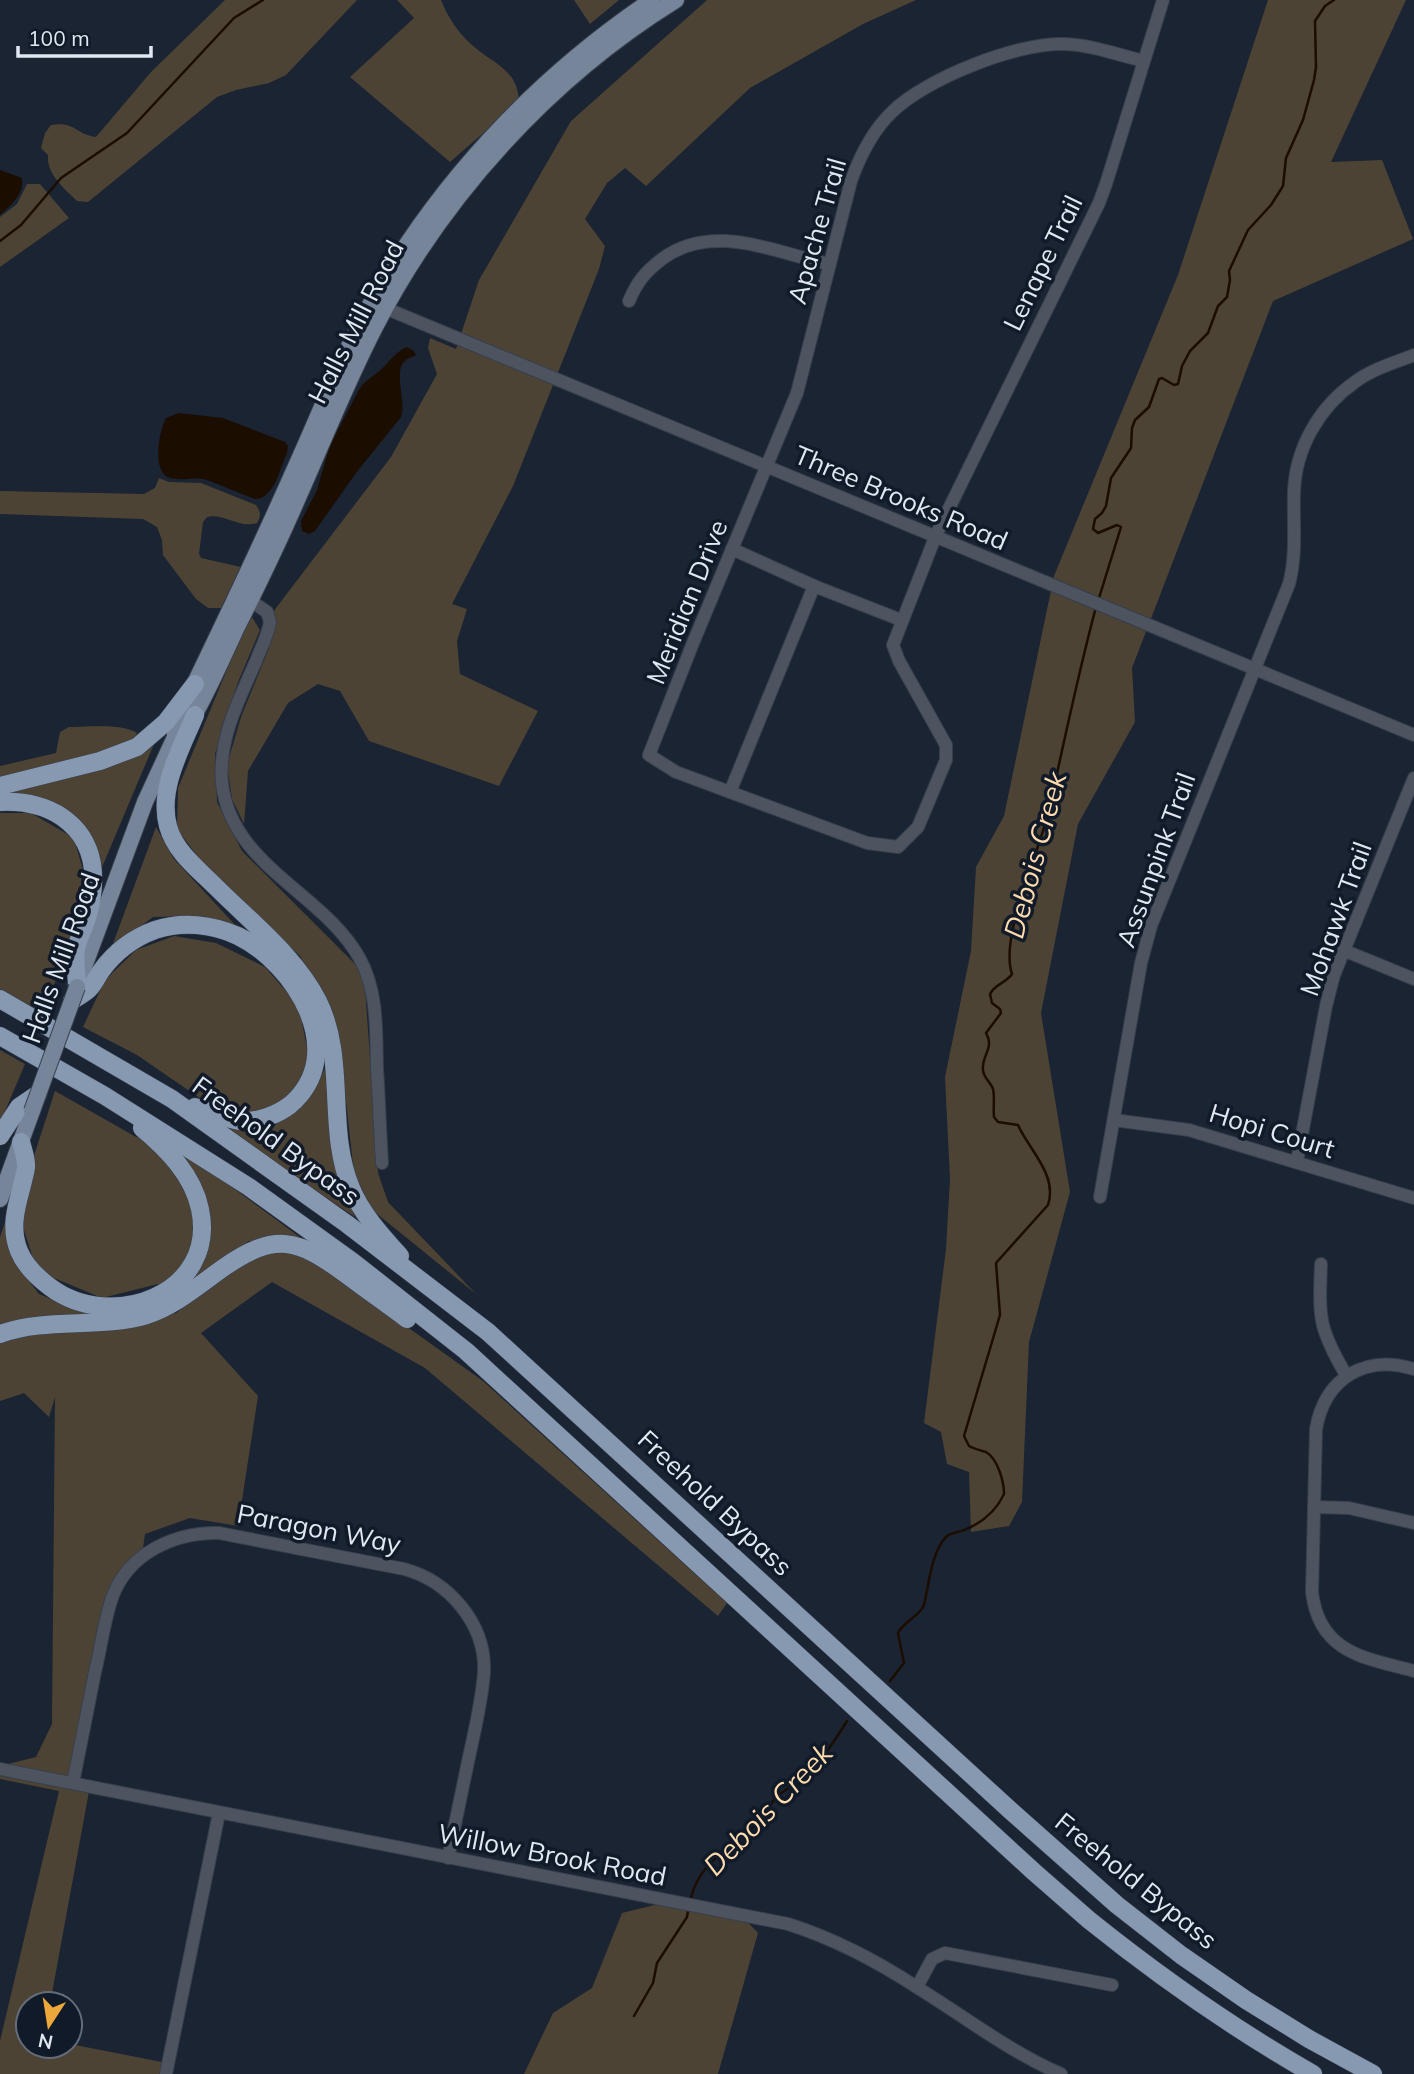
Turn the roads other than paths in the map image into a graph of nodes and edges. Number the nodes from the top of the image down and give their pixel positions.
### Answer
1 (652, 0) edge
2 (676, 0) edge
3 (1163, 0) edge
4 (1144, 61) junction
5 (830, 264) junction
6 (629, 301) dead end
7 (378, 305) junction
8 (346, 355) junction
9 (1414, 355) edge
10 (336, 410) junction
11 (766, 466) junction
12 (936, 535) junction
13 (732, 549) junction
14 (814, 586) junction
15 (250, 600) junction
16 (901, 621) junction
17 (1254, 669) junction
18 (195, 684) junction
19 (195, 715) junction
20 (1414, 735) edge
21 (175, 737) junction
22 (649, 755) joint
23 (1414, 778) edge
24 (0, 786) edge
25 (730, 792) junction
26 (0, 802) edge
27 (1343, 950) junction
28 (1414, 979) edge
29 (79, 993) junction
30 (1, 999) edge
31 (0, 1037) edge
32 (38, 1094) joint
33 (105, 1096) junction
34 (172, 1098) junction
35 (25, 1109) junction
36 (1114, 1120) junction
37 (0, 1136) edge
38 (21, 1142) junction
39 (1297, 1161) junction
40 (382, 1163) dead end
41 (1100, 1196) dead end
42 (1414, 1198) edge
43 (0, 1199) edge
44 (1321, 1264) dead end
45 (429, 1287) junction
46 (0, 1334) edge
47 (1414, 1369) edge
48 (1346, 1375) junction
49 (536, 1413) junction
50 (1314, 1507) junction
51 (1414, 1523) edge
52 (1414, 1671) edge
53 (0, 1769) edge
54 (73, 1783) junction
55 (219, 1813) junction
56 (448, 1858) junction
57 (1112, 1985) dead end
58 (917, 1987) junction
59 (166, 2074) edge
60 (1062, 2074) edge
61 (1313, 2074) edge
62 (1373, 2074) edge

1 - 7 main road, Halls Mill Road
2 - 7 main road, Halls Mill Road
3 - 4 street, Lenape Trail
4 - 5 street, Apache Trail
4 - 12 street, Lenape Trail
5 - 6 street
5 - 11 street, Apache Trail
7 - 8 main road, Halls Mill Road
7 - 10 main road, Halls Mill Road
7 - 11 street, Three Brooks Road
8 - 10 main road
8 - 18 main road, Halls Mill Road
9 - 17 street, Assunpink Trail
10 - 15 main road, Halls Mill Road
11 - 12 street, Three Brooks Road
11 - 13 street, Meridian Drive
12 - 16 street, Lenape Trail
12 - 17 street, Three Brooks Road
13 - 14 street
13 - 22 street, Meridian Drive
14 - 16 street
14 - 25 street
15 - 19 main road, Halls Mill Road
15 - 40 street
16 - 25 street, Lenape Trail
17 - 20 street, Three Brooks Road
17 - 36 street, Assunpink Trail
18 - 21 main road, Halls Mill Road
18 - 24 highway
19 - 21 main road, Halls Mill Road
19 - 45 highway
21 - 29 main road, Halls Mill Road
22 - 25 street, Lenape Trail
23 - 27 street, Mohawk Trail
26 - 29 highway
27 - 28 street
27 - 39 street, Mohawk Trail
29 - 32 main road, Halls Mill Road, bridge
29 - 34 highway
30 - 34 highway, Freehold Bypass
31 - 33 highway, Freehold Bypass
32 - 35 highway
33 - 38 highway
33 - 49 highway, Freehold Bypass
34 - 45 highway, Freehold Bypass
35 - 37 highway
35 - 38 main road
36 - 39 street, Hopi Court
36 - 41 street, Assunpink Trail
38 - 43 main road
39 - 42 street, Hopi Court
44 - 48 street
45 - 62 highway, Freehold Bypass
46 - 49 highway
47 - 48 street
48 - 50 street
49 - 61 highway, Freehold Bypass
50 - 51 street
50 - 52 street
53 - 54 street, Willow Brook Road
54 - 55 street, Willow Brook Road
54 - 56 street, Paragon Way
55 - 56 street, Willow Brook Road
55 - 59 street
56 - 58 street, Willow Brook Road
57 - 58 street
58 - 60 street, Willow Brook Road

